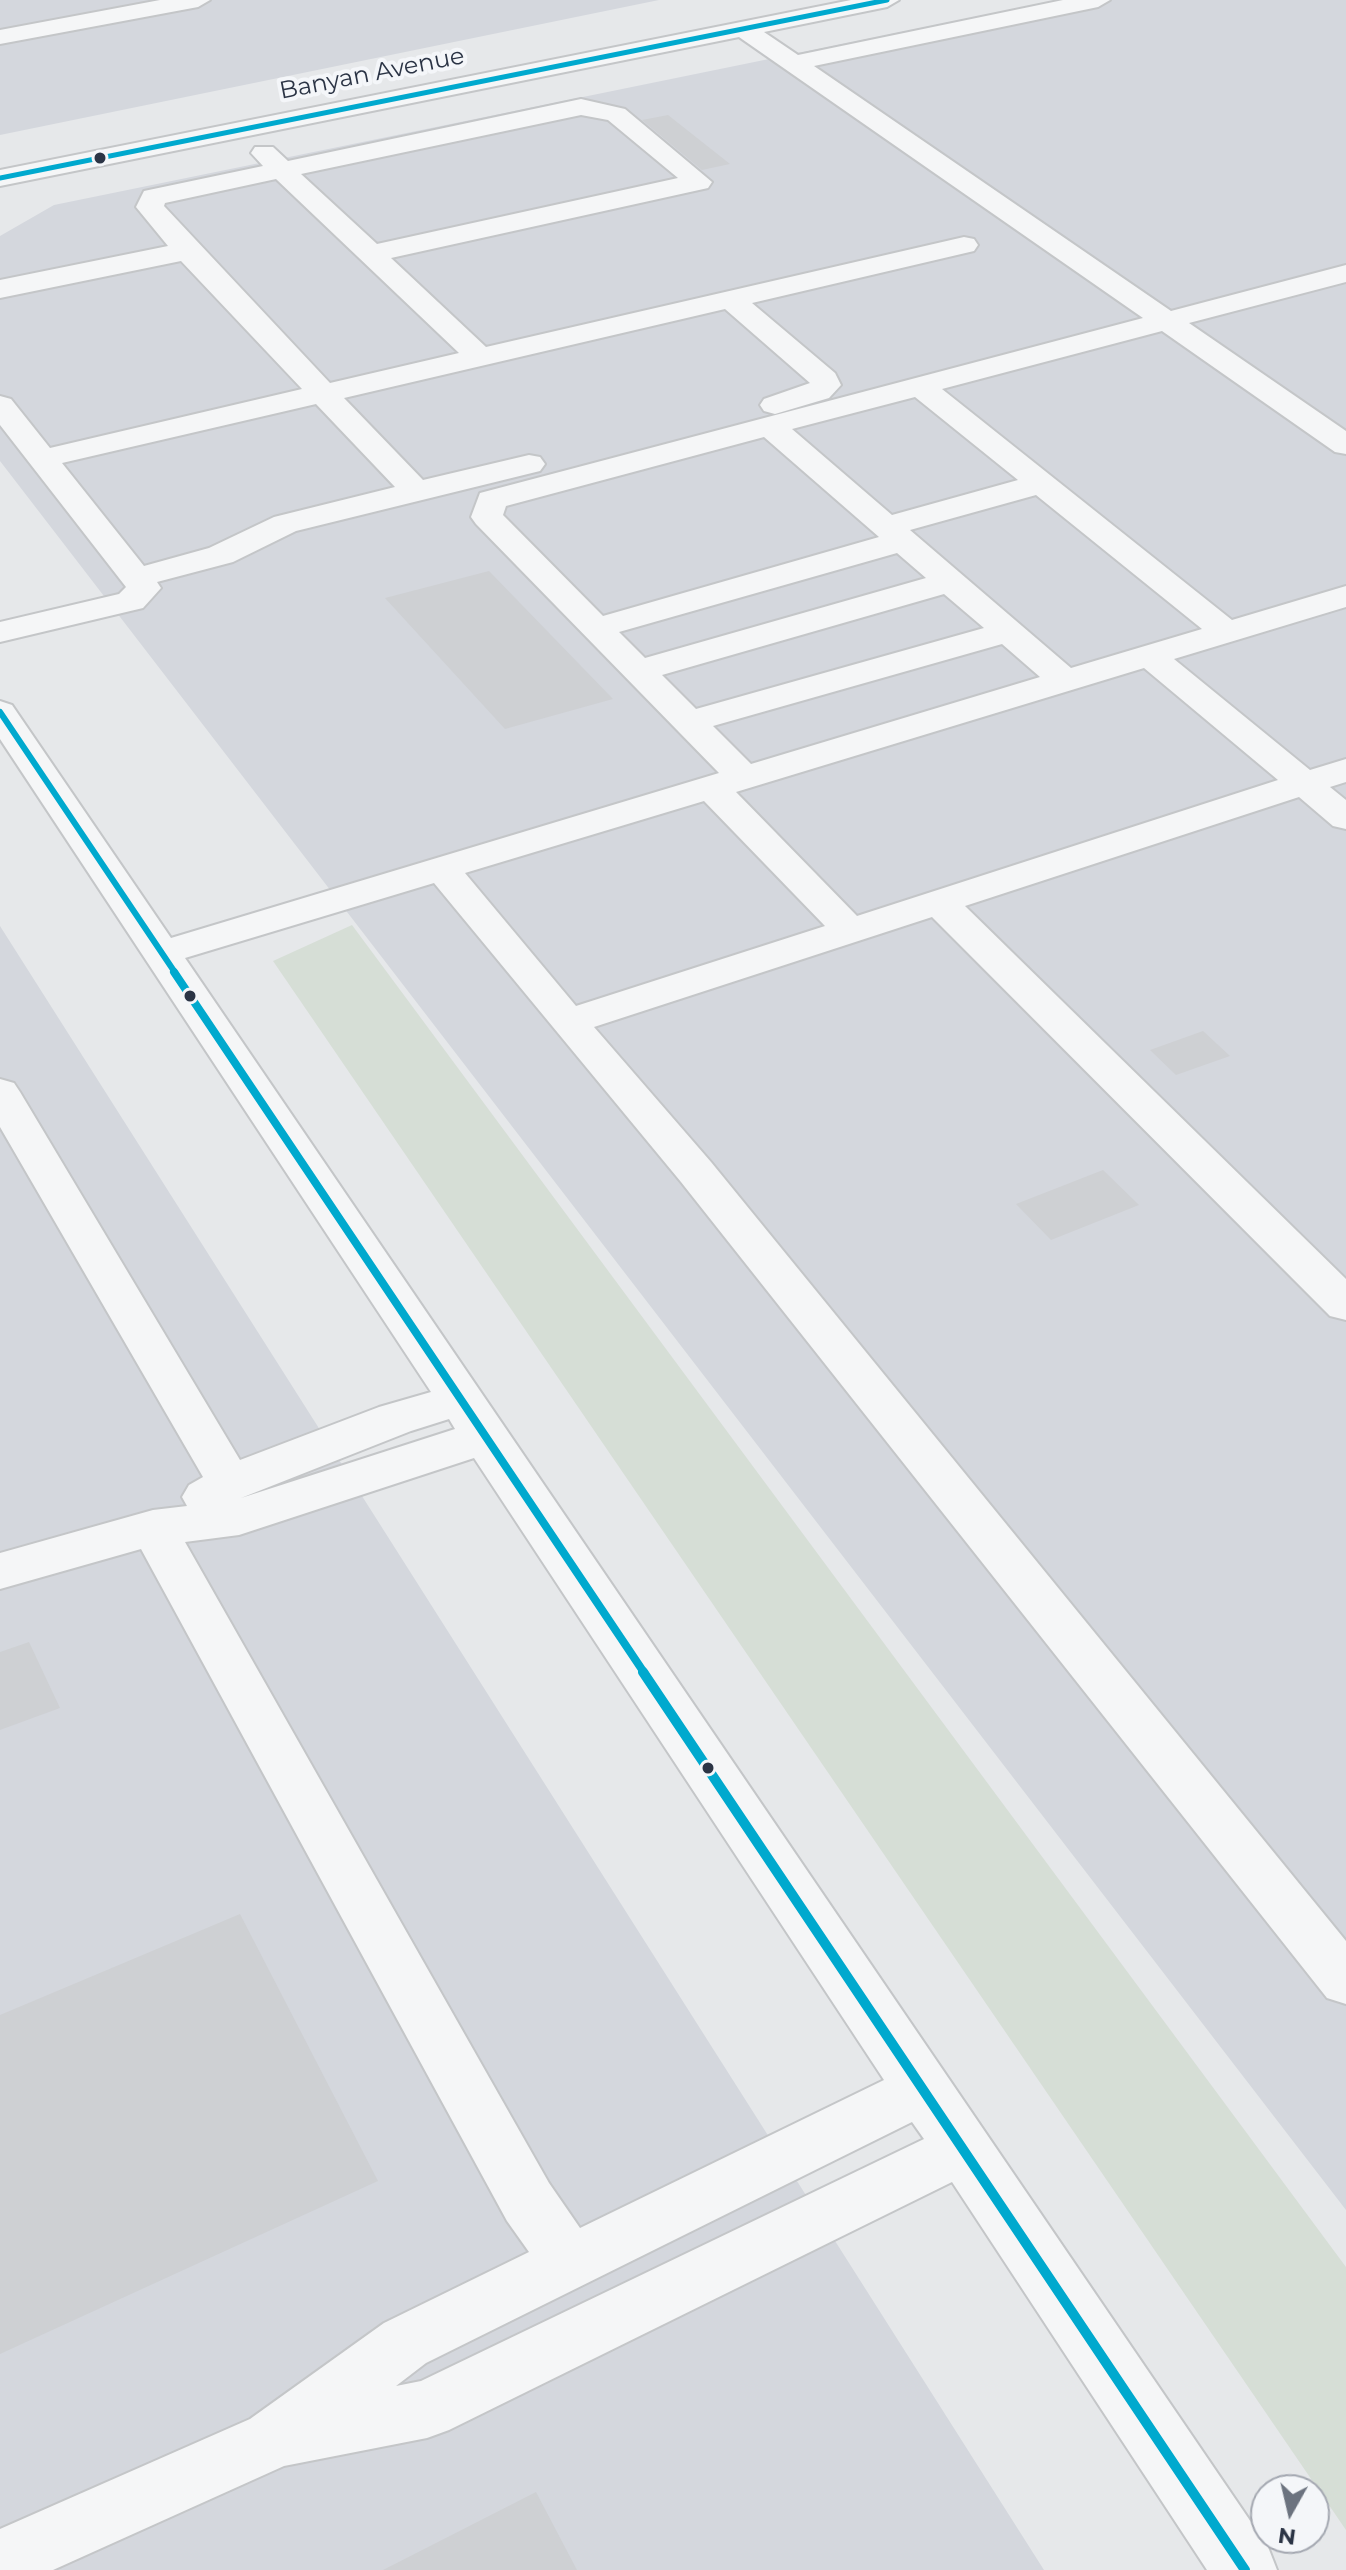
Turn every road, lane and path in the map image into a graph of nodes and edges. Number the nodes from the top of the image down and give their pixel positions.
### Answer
1 (81, 0) edge
2 (198, 0) edge
3 (887, 0) edge
4 (1098, 0) edge
5 (100, 18) junction
6 (744, 29) junction
7 (0, 37) edge
8 (794, 63) junction
9 (239, 130) junction
10 (279, 168) junction
11 (0, 178) edge
12 (964, 245) dead end
13 (187, 251) junction
14 (371, 254) junction
15 (1346, 273) edge
16 (0, 289) edge
17 (730, 299) junction
18 (1164, 319) junction
19 (480, 357) junction
20 (921, 387) junction
21 (323, 394) junction
22 (0, 405) edge
23 (770, 426) junction
24 (1346, 445) edge
25 (41, 459) junction
26 (1041, 484) junction
27 (416, 491) junction
28 (893, 534) junction
29 (139, 577) junction
30 (949, 582) junction
31 (1346, 596) edge
32 (586, 618) junction
33 (0, 632) edge
34 (1007, 632) junction
35 (1227, 632) junction
36 (1150, 656) junction
37 (639, 671) junction
38 (1065, 681) junction
39 (0, 712) edge
40 (689, 722) junction
41 (1346, 770) edge
42 (728, 783) junction
43 (1303, 784) junction
44 (1346, 818) edge
45 (443, 870) junction
46 (939, 902) junction
47 (850, 930) junction
48 (162, 953) junction
49 (568, 1022) junction
50 (0, 1092) edge
51 (1346, 1305) edge
52 (473, 1418) junction
53 (230, 1483) junction
54 (153, 1528) junction
55 (0, 1571) edge
56 (1346, 1981) edge
57 (922, 2089) junction
58 (962, 2149) junction
59 (570, 2262) junction
60 (272, 2440) junction
61 (0, 2561) edge
62 (1245, 2570) edge

1 - 5 street
2 - 5 street
3 - 6 street, Banyan Avenue
4 - 8 street
5 - 7 street
6 - 8 street
6 - 9 street, Banyan Avenue
8 - 18 street
9 - 10 street
9 - 11 street, Banyan Avenue
10 - 13 street
10 - 14 street
10 - 14 street
12 - 17 street
13 - 16 street
13 - 21 street
14 - 19 street
15 - 18 street
17 - 19 street
17 - 27 street
18 - 20 street
18 - 24 street
19 - 21 street
20 - 23 street
20 - 26 street
21 - 25 street
21 - 27 street
22 - 25 street
23 - 28 street
23 - 32 street
25 - 29 street
26 - 28 street
26 - 35 street
27 - 29 street
28 - 30 street
28 - 32 street
29 - 33 street
30 - 34 street
30 - 37 street
31 - 35 street
32 - 37 street
34 - 38 street
34 - 40 street
35 - 36 street
36 - 38 street
36 - 43 street
37 - 40 street
38 - 42 street
39 - 48 street
40 - 42 street
41 - 43 street
42 - 45 street
42 - 47 street
43 - 44 street
43 - 46 street
45 - 48 street
45 - 49 street
46 - 47 street
46 - 51 street
47 - 49 street
48 - 52 street
49 - 56 street
50 - 53 street
52 - 53 street
52 - 54 street
52 - 57 street
53 - 54 street
54 - 55 street
54 - 59 street
57 - 58 street
57 - 59 street
58 - 60 street
58 - 62 street
59 - 60 street
60 - 61 street

